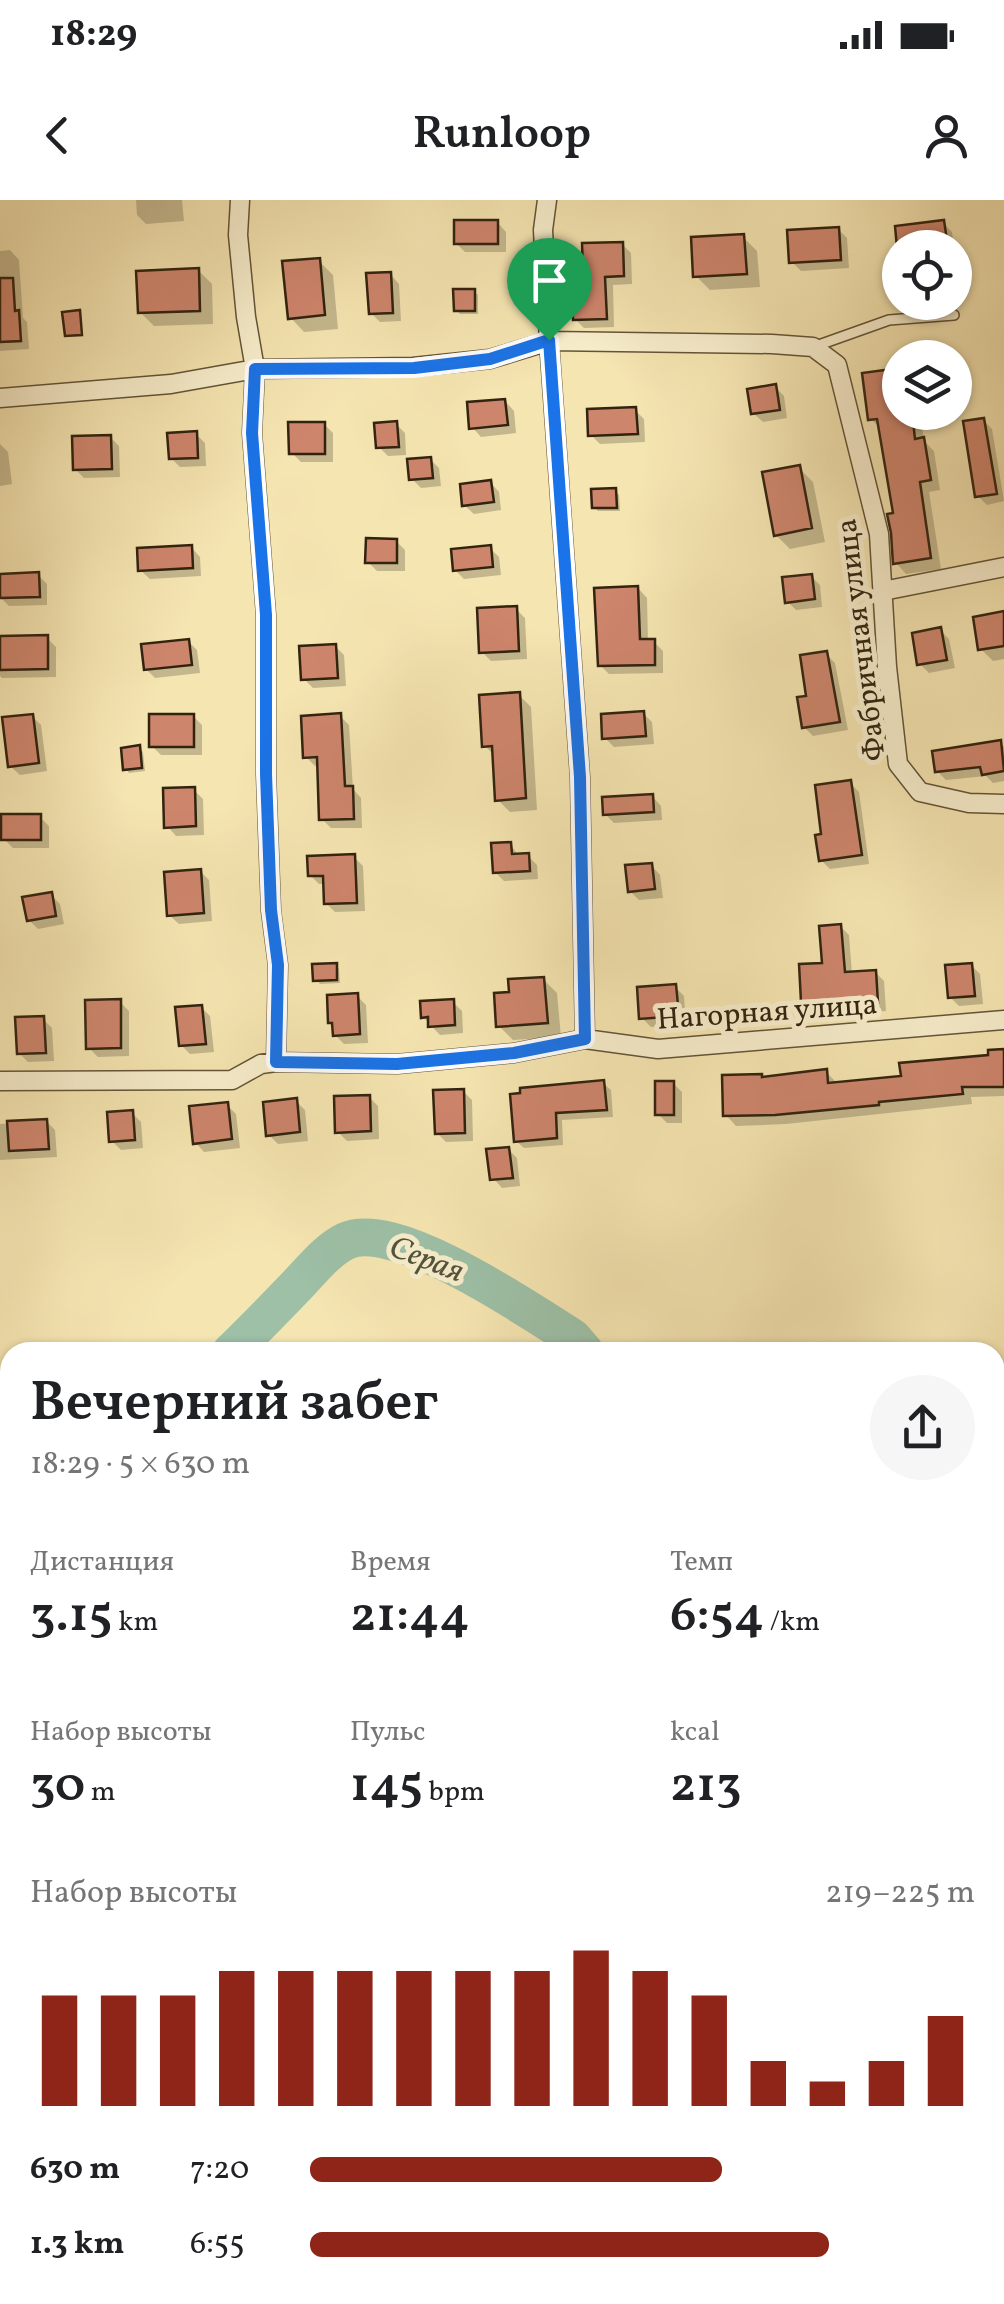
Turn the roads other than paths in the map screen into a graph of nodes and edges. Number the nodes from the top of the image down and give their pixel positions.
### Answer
1 (240, 200) edge
2 (547, 200) edge
3 (889, 320) edge
4 (549, 340) junction
5 (813, 347) junction
6 (255, 369) junction
7 (0, 398) edge
8 (1004, 567) edge
9 (883, 591) junction
10 (1004, 804) edge
11 (1004, 1020) edge
12 (585, 1039) junction
13 (276, 1062) junction
14 (0, 1081) edge

1 - 6 street
2 - 4 street
3 - 5 lane
4 - 5 street
4 - 6 street
4 - 12 street
5 - 9 street, Фабричная улица
6 - 7 street
6 - 13 street
8 - 9 street
9 - 10 street, Фабричная улица
11 - 12 street, Нагорная улица
12 - 13 street, Нагорная улица
13 - 14 street, Нагорная улица

